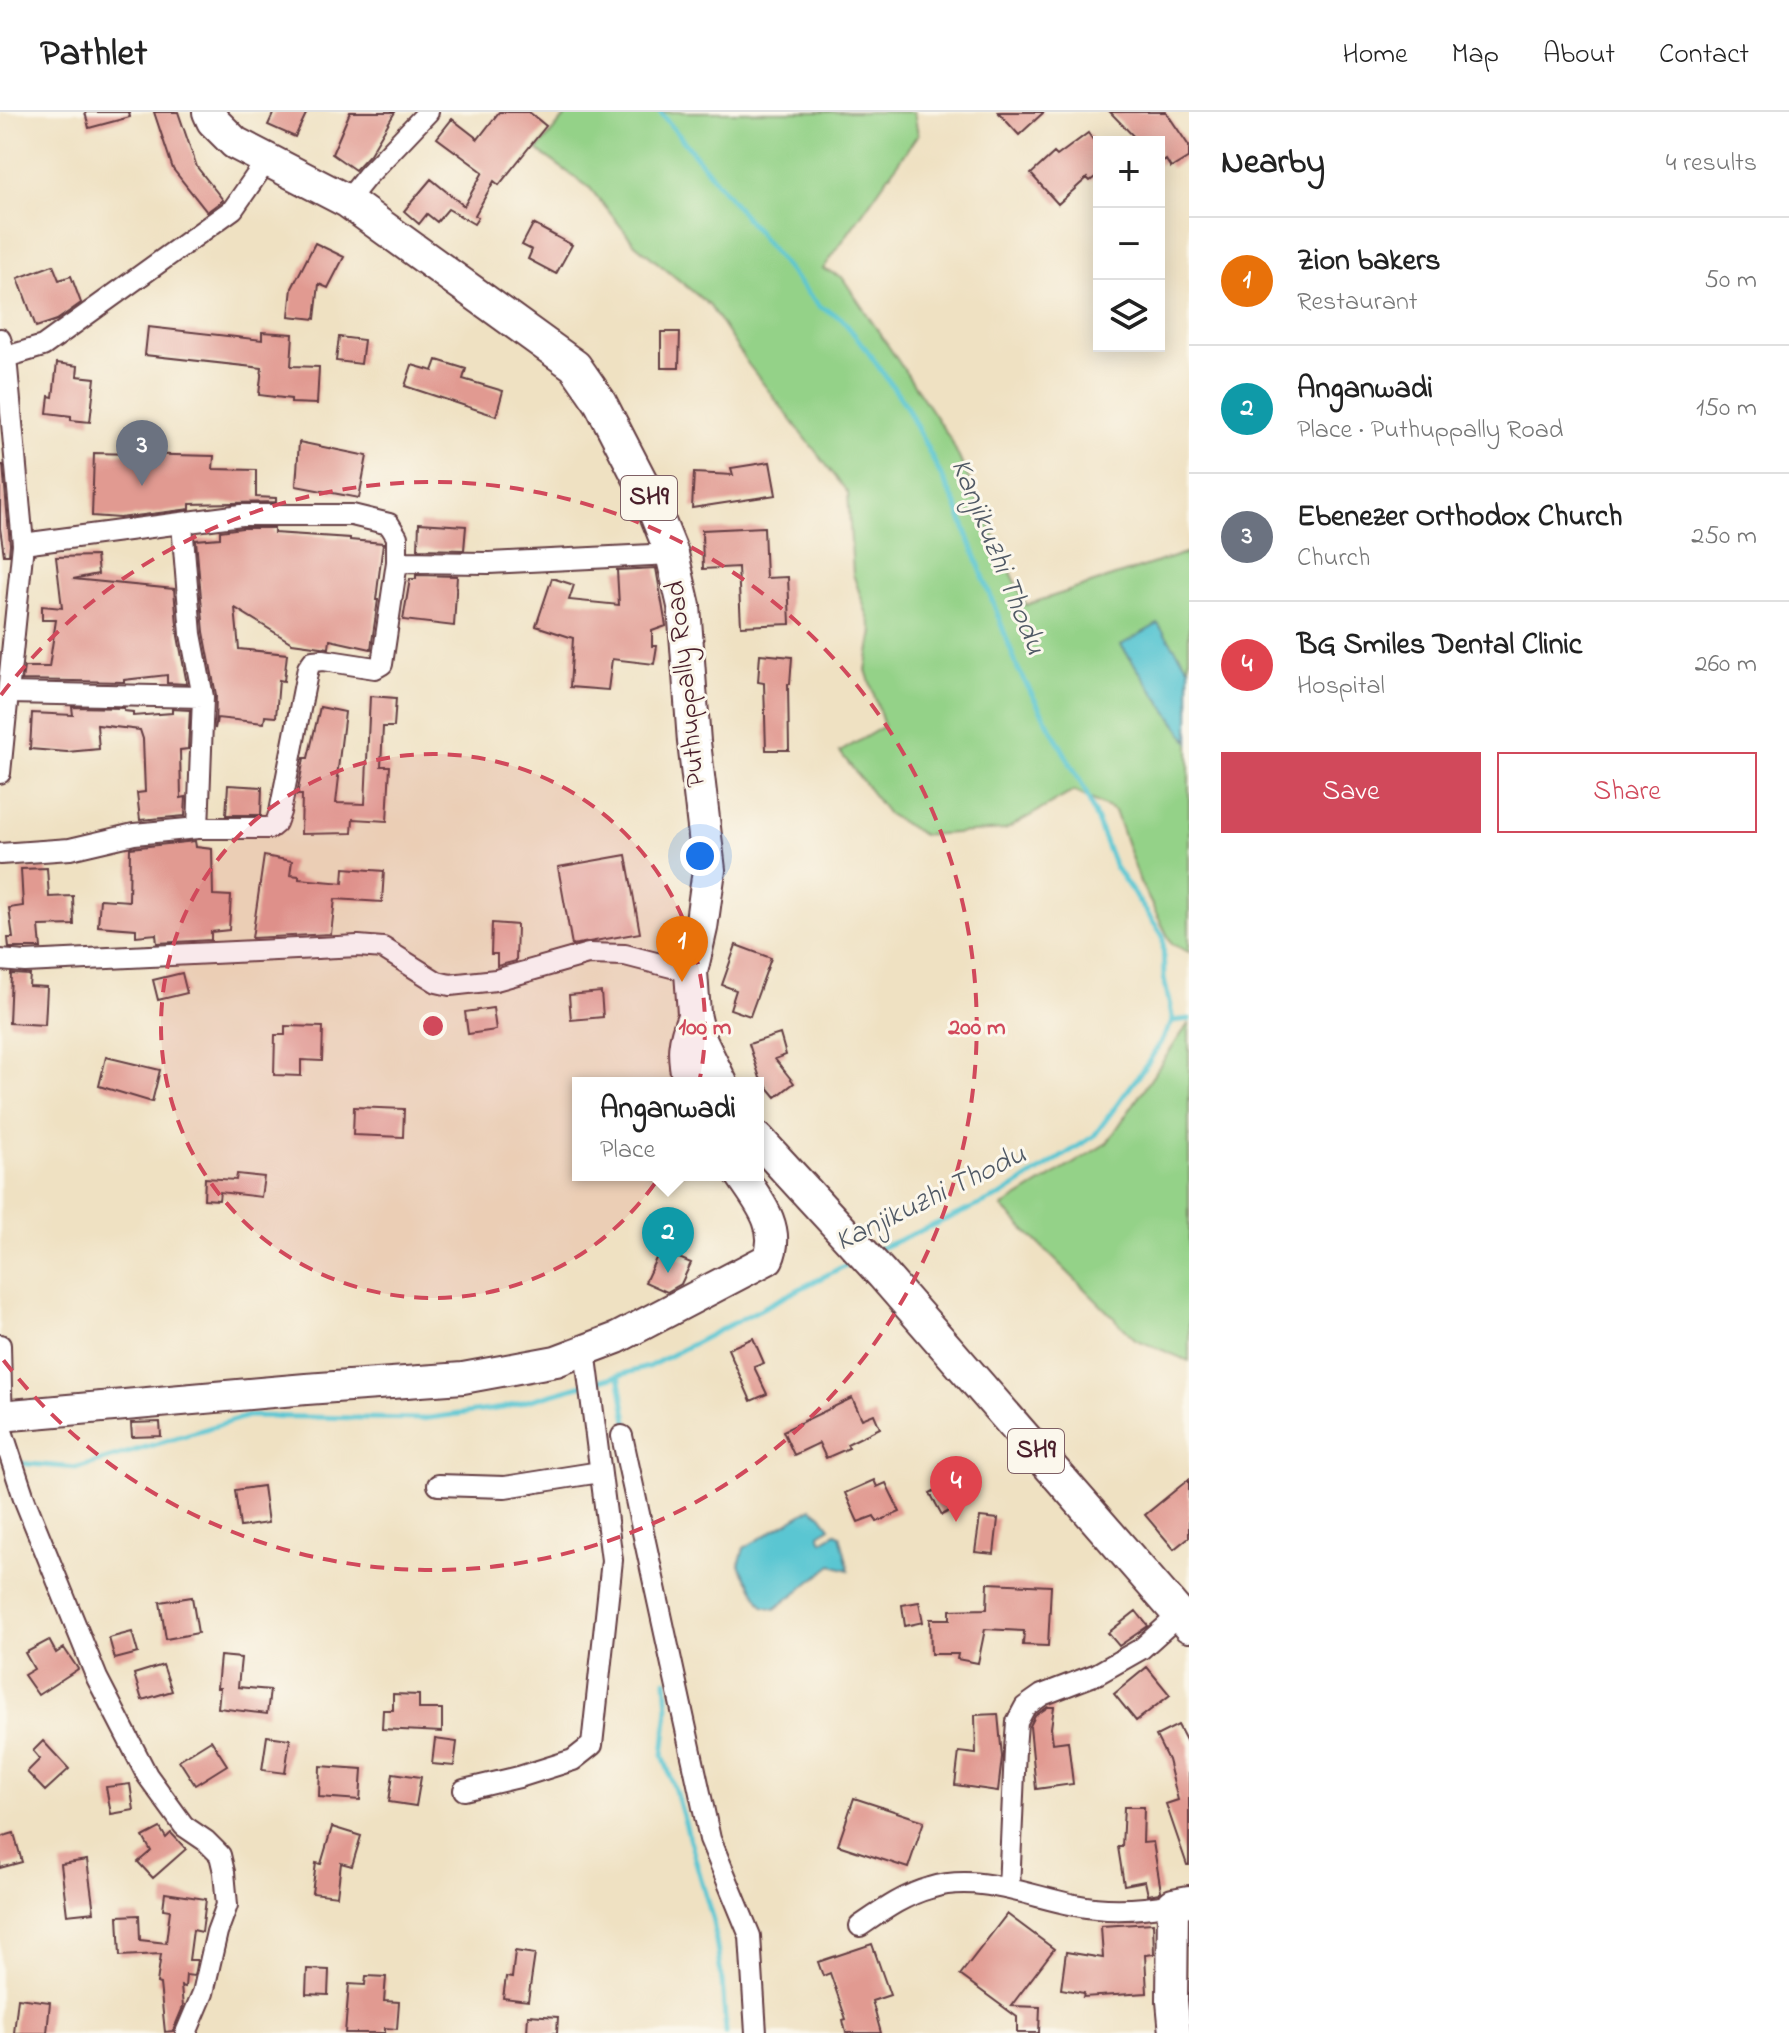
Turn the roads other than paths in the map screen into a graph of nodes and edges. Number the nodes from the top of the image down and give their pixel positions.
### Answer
1 (209, 112) edge
2 (428, 112) edge
3 (267, 160) junction
4 (347, 201) junction
5 (3, 348) edge
6 (5, 406) edge
7 (182, 524) junction
8 (23, 544) junction
9 (672, 554) junction
10 (397, 562) junction
11 (9, 693) junction
12 (203, 697) junction
13 (0, 773) edge
14 (198, 828) junction
15 (0, 854) edge
16 (0, 960) edge
17 (691, 972) junction
18 (694, 1014) junction
19 (687, 1077) edge
20 (718, 1077) edge
21 (764, 1146) edge
22 (745, 1181) edge
23 (0, 1345) edge
24 (585, 1350) junction
25 (1, 1421) edge
26 (622, 1436) dead end
27 (600, 1472) junction
28 (438, 1485) dead end
29 (1184, 1620) edge
30 (464, 1790) dead end
31 (1009, 1889) junction
32 (1181, 1902) edge
33 (860, 1926) dead end
34 (186, 2033) edge
35 (756, 2033) edge
36 (1175, 2033) edge

1 - 3 main road, Puthuppally Road / SH9
2 - 4 street
3 - 4 main road, Puthuppally Road / SH9
3 - 5 street
4 - 9 main road, Puthuppally Road / SH9
5 - 6 street
6 - 8 street
7 - 8 street
7 - 10 street
7 - 12 street
8 - 11 street
9 - 10 street
9 - 17 main road, Puthuppally Road / SH9
10 - 14 street
11 - 12 street
11 - 13 street
12 - 14 street
14 - 15 street
16 - 17 street
17 - 18 main road, Puthuppally Road / SH9
18 - 19 street
18 - 20 main road, Puthuppally Road / SH9
21 - 29 main road, SH9
22 - 24 street
23 - 25 street
24 - 25 street
24 - 27 street
25 - 34 street
26 - 35 street
27 - 28 street
27 - 30 street
29 - 31 street
31 - 32 street
31 - 33 street
32 - 36 street

